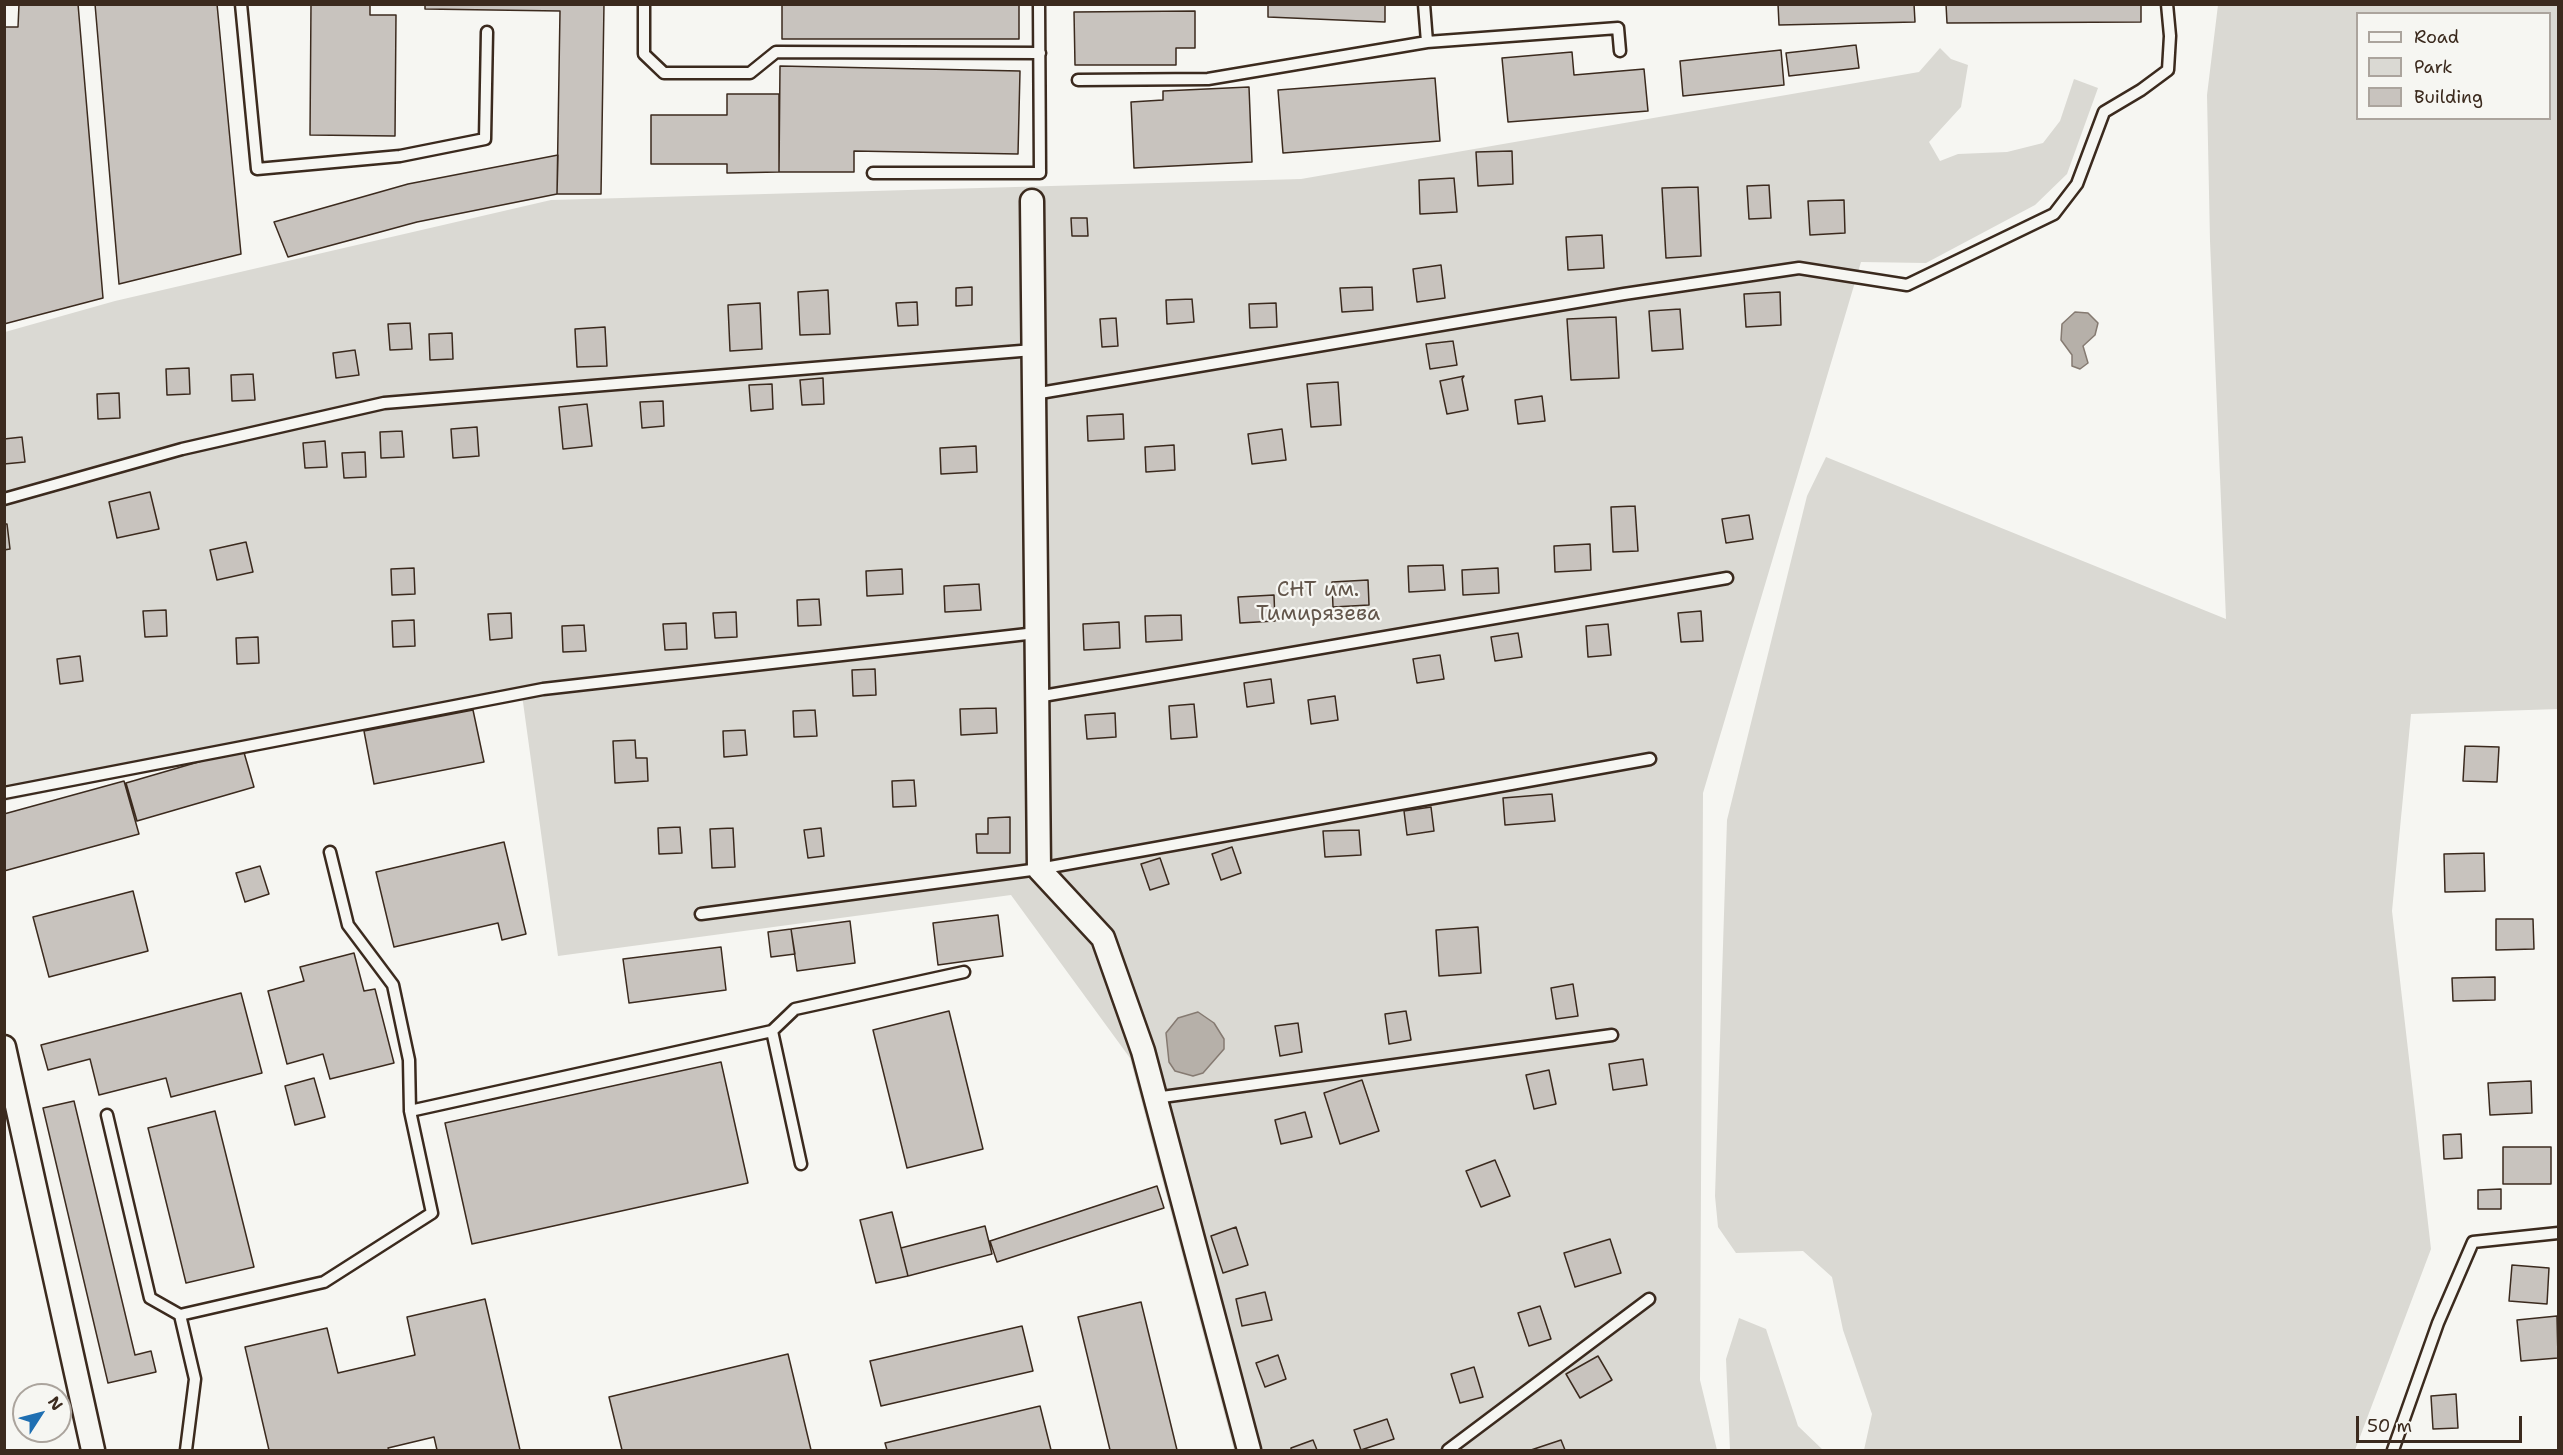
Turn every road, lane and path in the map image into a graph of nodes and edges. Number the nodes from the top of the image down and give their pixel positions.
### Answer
1 (241, 4) edge
2 (644, 4) edge
3 (1040, 4) edge
4 (1424, 4) edge
5 (2167, 4) edge
6 (487, 32) dead end
7 (1427, 42) junction
8 (1620, 51) dead end
9 (1040, 52) junction
10 (1078, 80) dead end
11 (873, 173) dead end
12 (1032, 201) dead end
13 (1033, 350) junction
14 (1034, 394) junction
15 (4, 498) edge
16 (1727, 578) dead end
17 (1036, 633) junction
18 (1037, 697) junction
19 (1650, 759) dead end
20 (4, 793) edge
21 (330, 852) dead end
22 (1039, 869) junction
23 (701, 914) dead end
24 (964, 972) dead end
25 (772, 1031) junction
26 (1612, 1035) dead end
27 (6, 1059) edge
28 (1155, 1098) junction
29 (410, 1111) junction
30 (107, 1115) dead end
31 (801, 1164) dead end
32 (2559, 1233) edge
33 (1649, 1299) dead end
34 (180, 1315) junction
35 (93, 1450) edge
36 (186, 1450) edge
37 (1249, 1450) edge
38 (1448, 1450) edge
39 (2393, 1450) edge

1 - 6 lane
2 - 9 lane
3 - 9 lane
4 - 7 lane
5 - 14 lane
7 - 8 lane
7 - 10 lane
9 - 11 lane
12 - 13 street
13 - 14 street
13 - 15 lane
14 - 17 street
16 - 18 lane
17 - 18 street
17 - 20 lane
18 - 22 street
19 - 22 lane
21 - 29 lane
22 - 23 lane
22 - 28 street
24 - 25 lane
25 - 29 lane
25 - 31 lane
26 - 28 lane
27 - 35 street
28 - 37 street
29 - 34 lane
30 - 34 lane
32 - 39 lane
33 - 38 lane
34 - 36 lane

